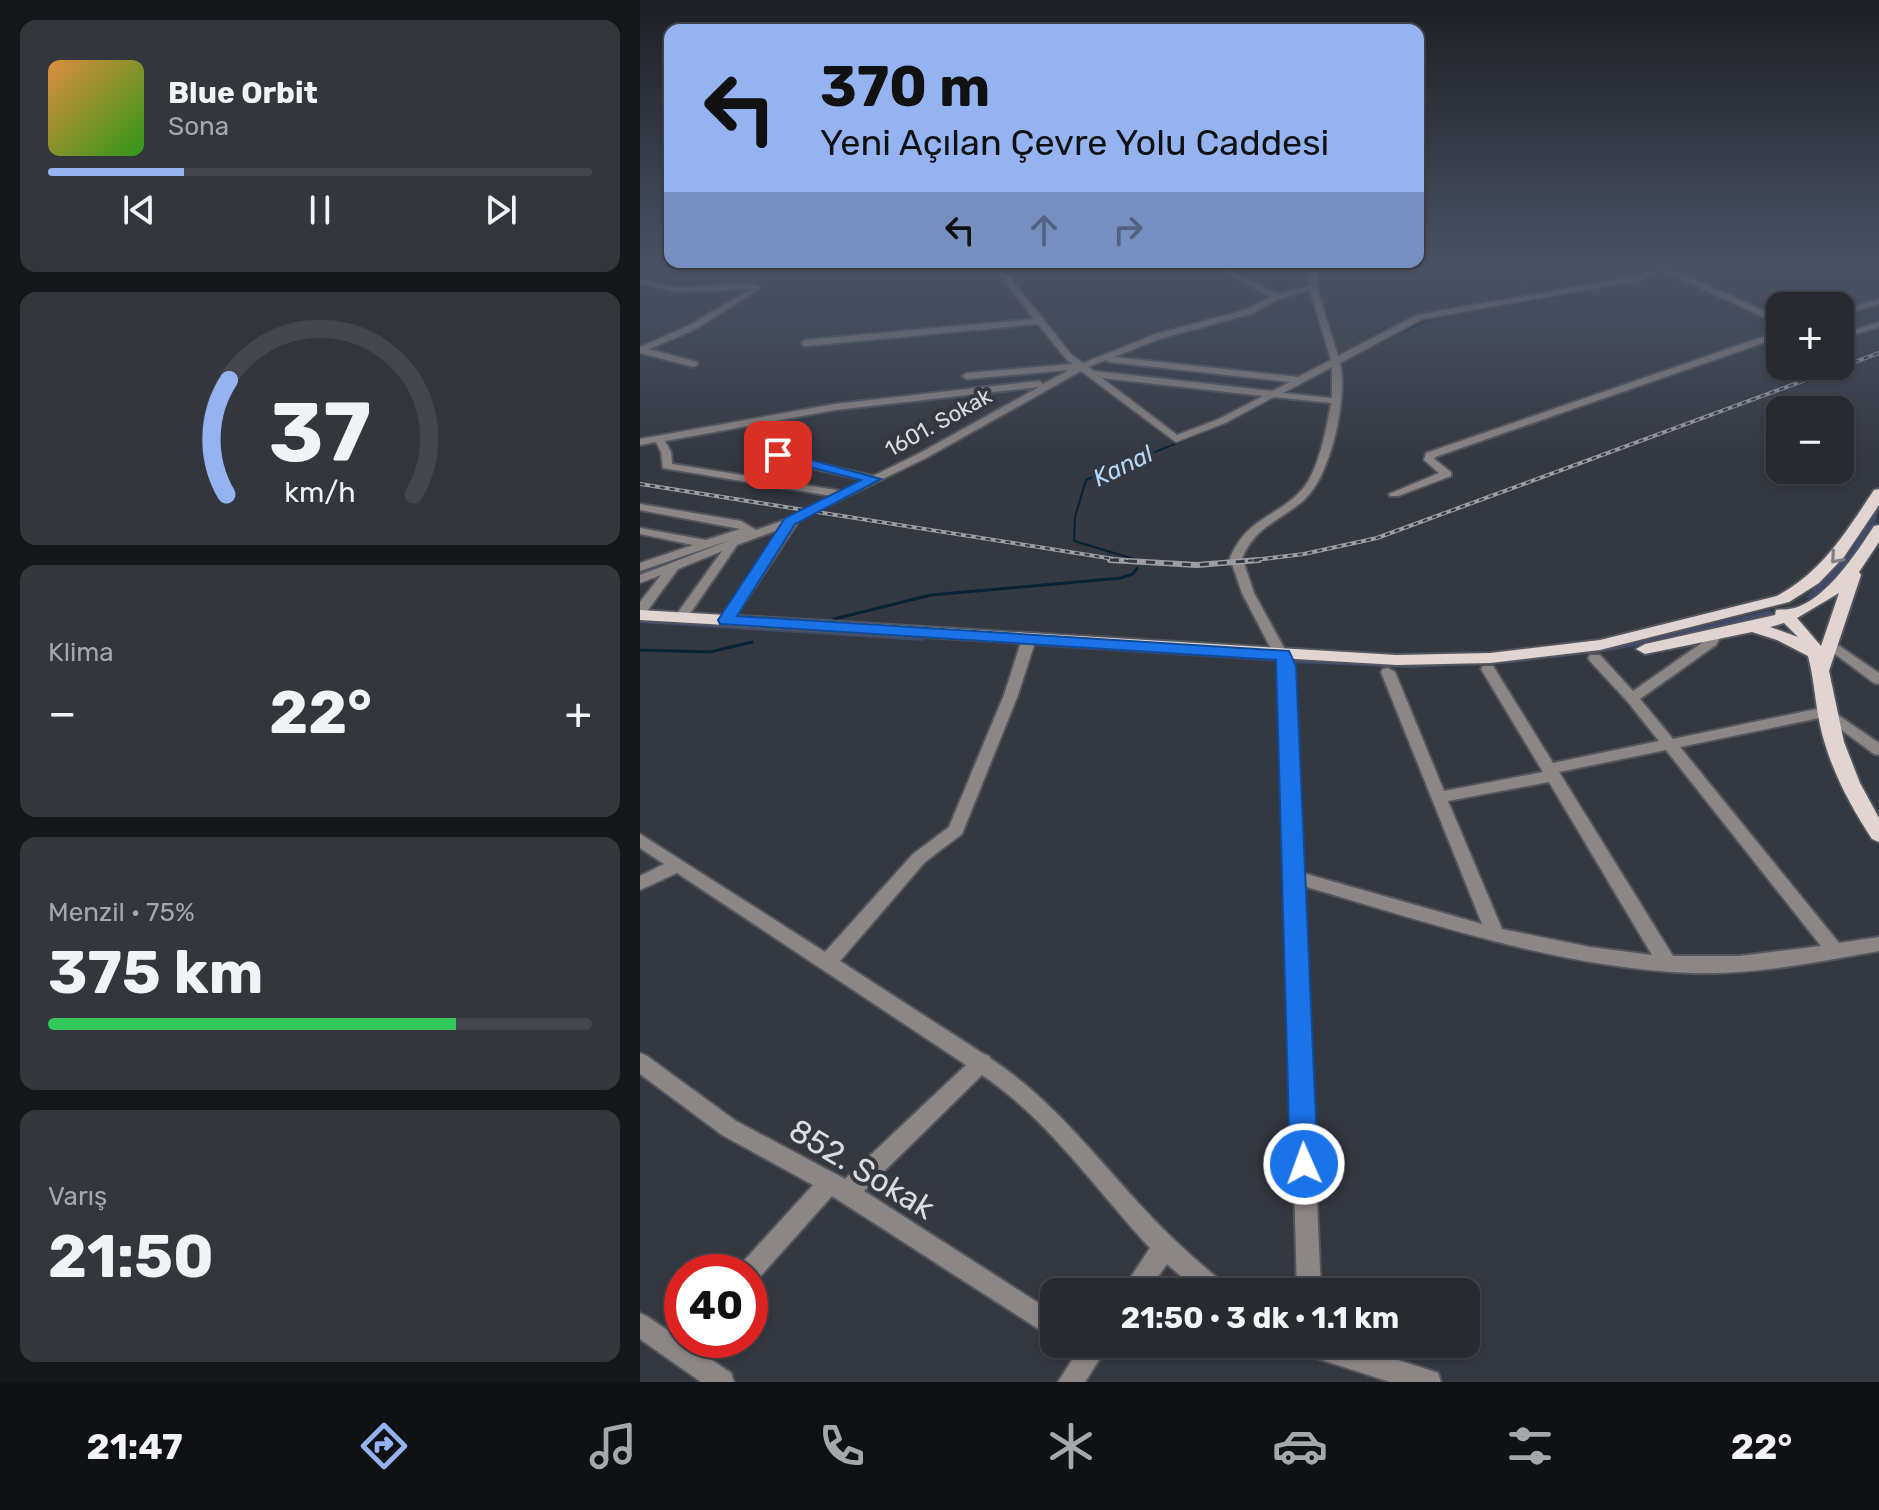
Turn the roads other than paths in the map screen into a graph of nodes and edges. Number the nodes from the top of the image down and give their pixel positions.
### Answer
1 (681, 332) edge
2 (917, 332) edge
3 (1049, 332) edge
4 (1172, 332) edge
5 (1327, 332) edge
6 (1390, 332) edge
7 (1766, 341) edge
8 (805, 343) dead end
9 (640, 350) edge
10 (1103, 359) junction
11 (1334, 362) junction
12 (694, 364) dead end
13 (1081, 367) junction
14 (1091, 374) junction
15 (967, 376) dead end
16 (1303, 380) junction
17 (1047, 384) junction
18 (1275, 394) junction
19 (1334, 401) junction
20 (786, 435) dead end
21 (659, 439) junction
22 (640, 442) edge
23 (874, 479) junction
24 (1879, 493) edge
25 (842, 494) junction
26 (1394, 494) dead end
27 (640, 507) edge
28 (790, 521) junction
29 (640, 531) edge
30 (753, 533) junction
31 (1877, 538) edge
32 (708, 544) junction
33 (732, 546) junction
34 (640, 557) edge
35 (658, 561) junction
36 (640, 567) edge
37 (673, 567) junction
38 (1855, 568) junction
39 (640, 579) edge
40 (1793, 595) junction
41 (1771, 604) junction
42 (1812, 607) junction
43 (640, 613) edge
44 (680, 618) junction
45 (1789, 618) junction
46 (726, 620) junction
47 (640, 625) edge
48 (1749, 627) junction
49 (1716, 633) junction
50 (1027, 645) junction
51 (1823, 655) junction
52 (1595, 658) junction
53 (1285, 660) junction
54 (1488, 669) junction
55 (1388, 672) junction
56 (1879, 680) edge
57 (1632, 698) junction
58 (1826, 712) junction
59 (1671, 746) junction
60 (1879, 750) edge
61 (1551, 772) junction
62 (1439, 797) junction
63 (1879, 834) edge
64 (640, 840) edge
65 (675, 866) junction
66 (1295, 877) junction
67 (640, 883) edge
68 (1495, 934) junction
69 (1879, 944) edge
70 (1835, 951) junction
71 (827, 963) junction
72 (1667, 963) junction
73 (640, 1062) edge
74 (982, 1062) junction
75 (838, 1187) junction
76 (1165, 1247) junction
77 (768, 1254) edge
78 (1143, 1278) edge
79 (1201, 1278) edge
80 (1309, 1278) edge
81 (1040, 1318) edge
82 (640, 1326) edge
83 (664, 1337) edge
84 (697, 1358) edge
85 (1083, 1358) edge
86 (1354, 1358) edge
87 (722, 1382) edge
88 (1070, 1382) edge
89 (1429, 1382) edge

1 - 9 street
2 - 8 street
3 - 13 street
4 - 10 street
5 - 11 street
6 - 11 street
7 - 26 street
9 - 12 street
10 - 13 street
10 - 16 street
11 - 16 street
11 - 19 street
13 - 14 street
13 - 15 street
13 - 17 street, 1601. Sokak
14 - 18 street
14 - 18 street
16 - 18 street
17 - 21 street
17 - 23 street, 1601. Sokak
18 - 19 street
19 - 53 street
20 - 23 street
21 - 22 street
21 - 25 street
23 - 25 street, 1601. Sokak
24 -> 40 main road
25 - 28 street, 1601. Sokak
27 - 30 street
28 - 30 street
28 - 46 street, 1601. Sokak
29 - 32 street
30 - 32 street
30 - 33 street
31 - 38 main road
32 - 35 street
33 - 37 street
33 - 44 street
34 - 35 street
35 - 36 street
37 - 39 street
37 - 43 street
38 - 42 main road
38 - 51 main road
40 - 41 main road
40 - 42 main road
41 - 45 main road
41 - 53 main road
42 - 45 main road
42 - 51 main road
43 - 44 main road
44 - 46 main road
45 - 48 main road
45 - 51 main road
46 - 50 main road
47 - 50 main road
48 - 49 main road
48 - 51 main road
49 - 52 main road
49 - 57 street
50 - 53 main road
50 - 71 street
51 - 56 street
51 - 58 main road
52 - 54 main road
52 - 57 street
53 - 55 main road
53 - 66 street
54 - 55 main road
54 - 61 street
55 - 62 street
57 - 59 street
58 - 59 street
58 - 60 street
58 - 63 main road
59 - 61 street
59 - 70 street
61 - 62 street
61 - 72 street
62 - 68 street
64 - 65 street
65 - 67 street
65 - 71 street
66 - 68 street
66 - 80 street
68 - 72 street
69 - 70 street
70 - 72 street
71 - 74 street
73 - 75 street, 852. Sokak
74 - 75 street
74 - 76 street
75 - 77 street
75 - 81 street, 852. Sokak
76 - 78 street
76 - 79 street
82 - 83 street
84 - 87 street
85 - 88 street
86 - 89 street

